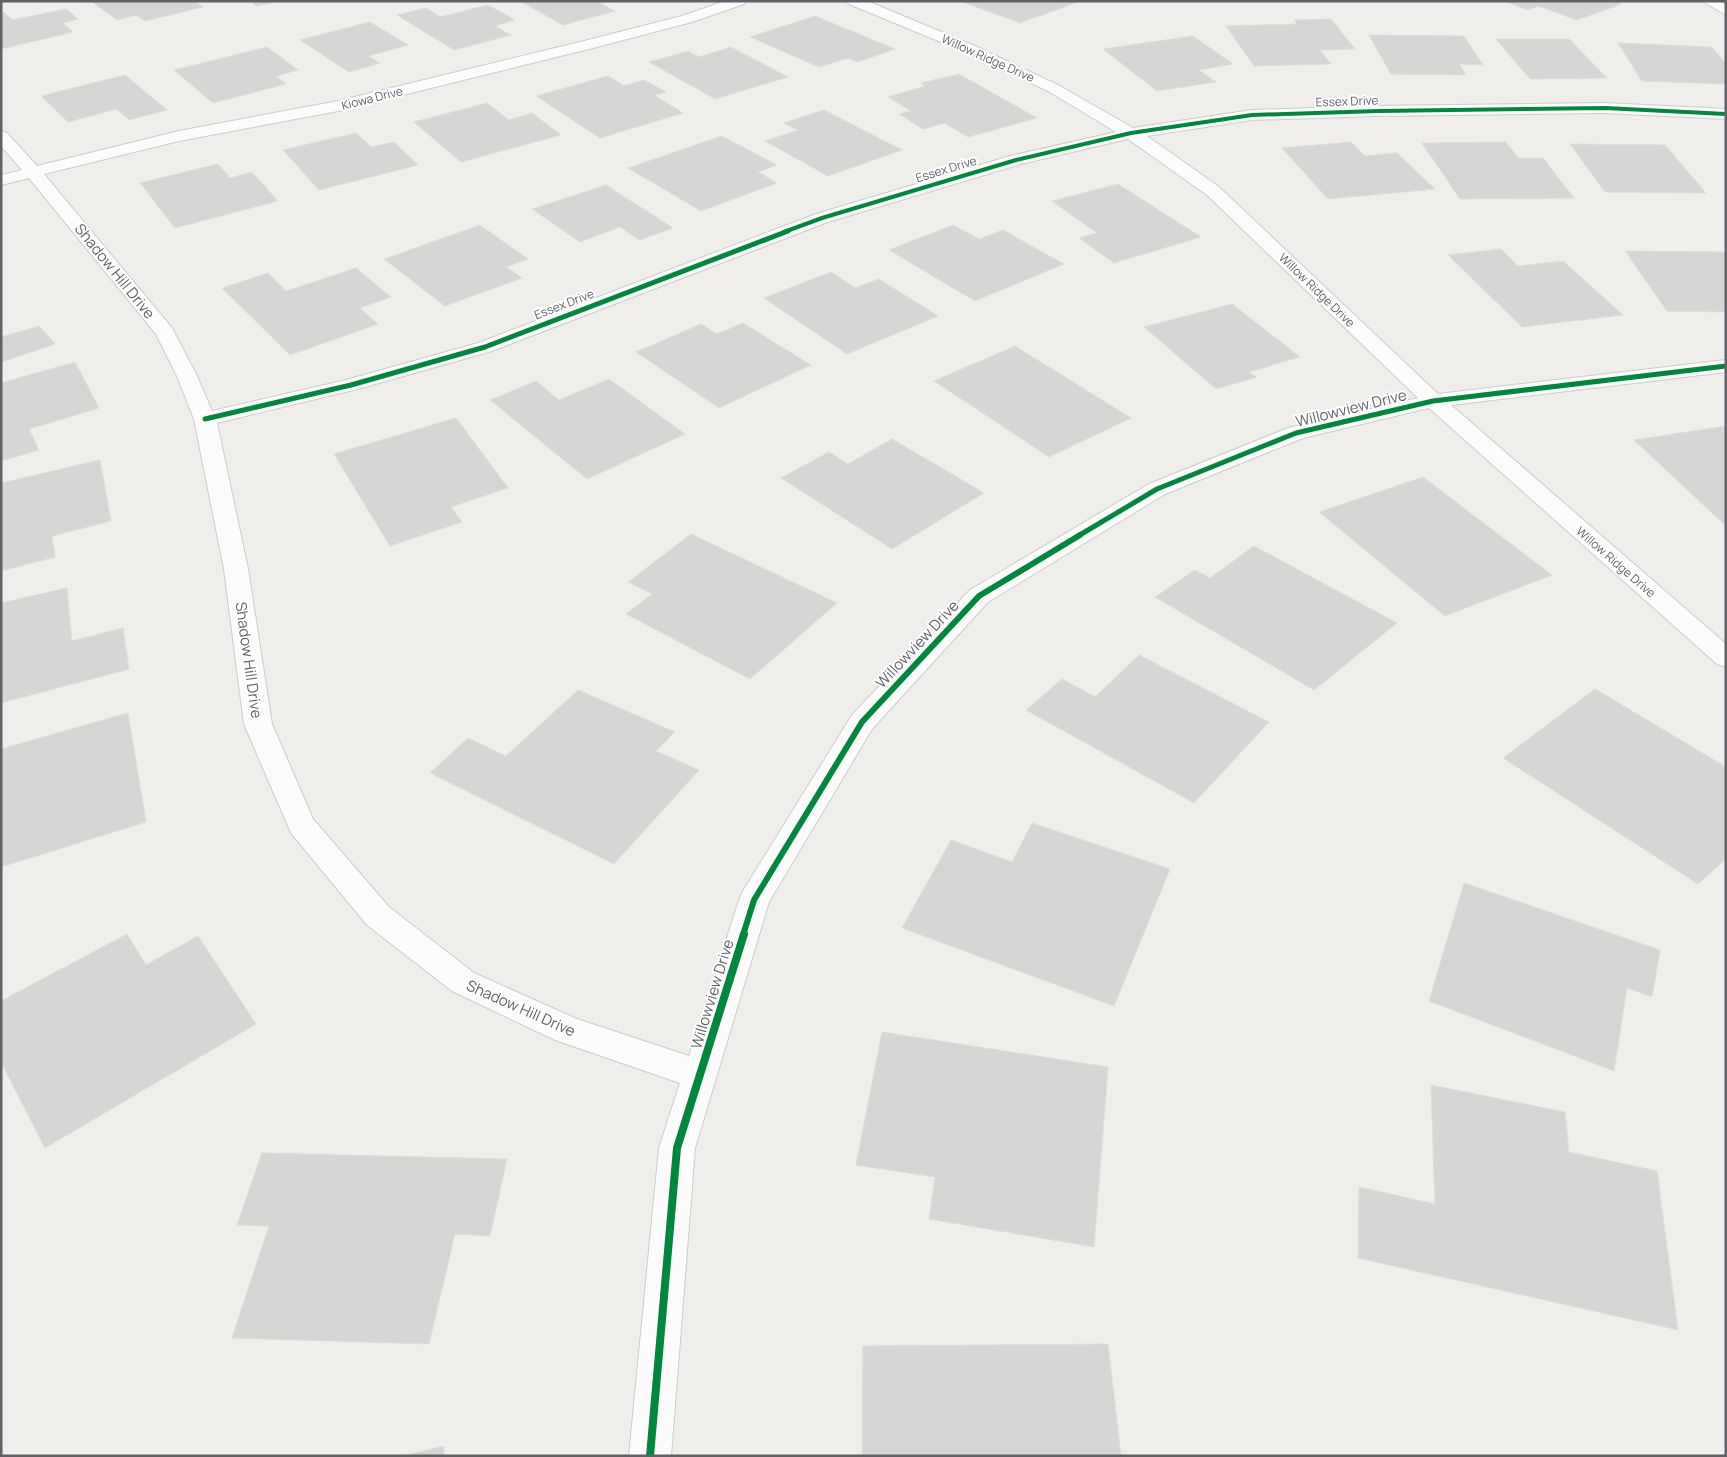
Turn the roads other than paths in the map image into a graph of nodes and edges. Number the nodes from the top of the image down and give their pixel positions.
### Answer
1 (739, 1) edge
2 (854, 1) edge
3 (1709, 1) edge
4 (1726, 11) edge
5 (1726, 114) edge
6 (1131, 133) junction
7 (1, 136) edge
8 (33, 172) junction
9 (1, 180) edge
10 (1726, 366) edge
11 (1433, 401) junction
12 (205, 419) junction
13 (1726, 658) edge
14 (700, 1075) junction
15 (650, 1456) edge

1 - 8 street, Kiowa Drive
2 - 6 street, Willow Ridge Drive
3 - 4 street
5 - 6 street, Essex Drive
6 - 11 street, Willow Ridge Drive
6 - 12 street, Essex Drive
7 - 8 street, Shadow Hill Drive
8 - 9 street, Kiowa Drive
8 - 12 street, Shadow Hill Drive
10 - 11 street, Willowview Drive
11 - 13 street, Willow Ridge Drive
11 - 14 street, Willowview Drive
12 - 14 street, Shadow Hill Drive
14 - 15 street, Willowview Drive

